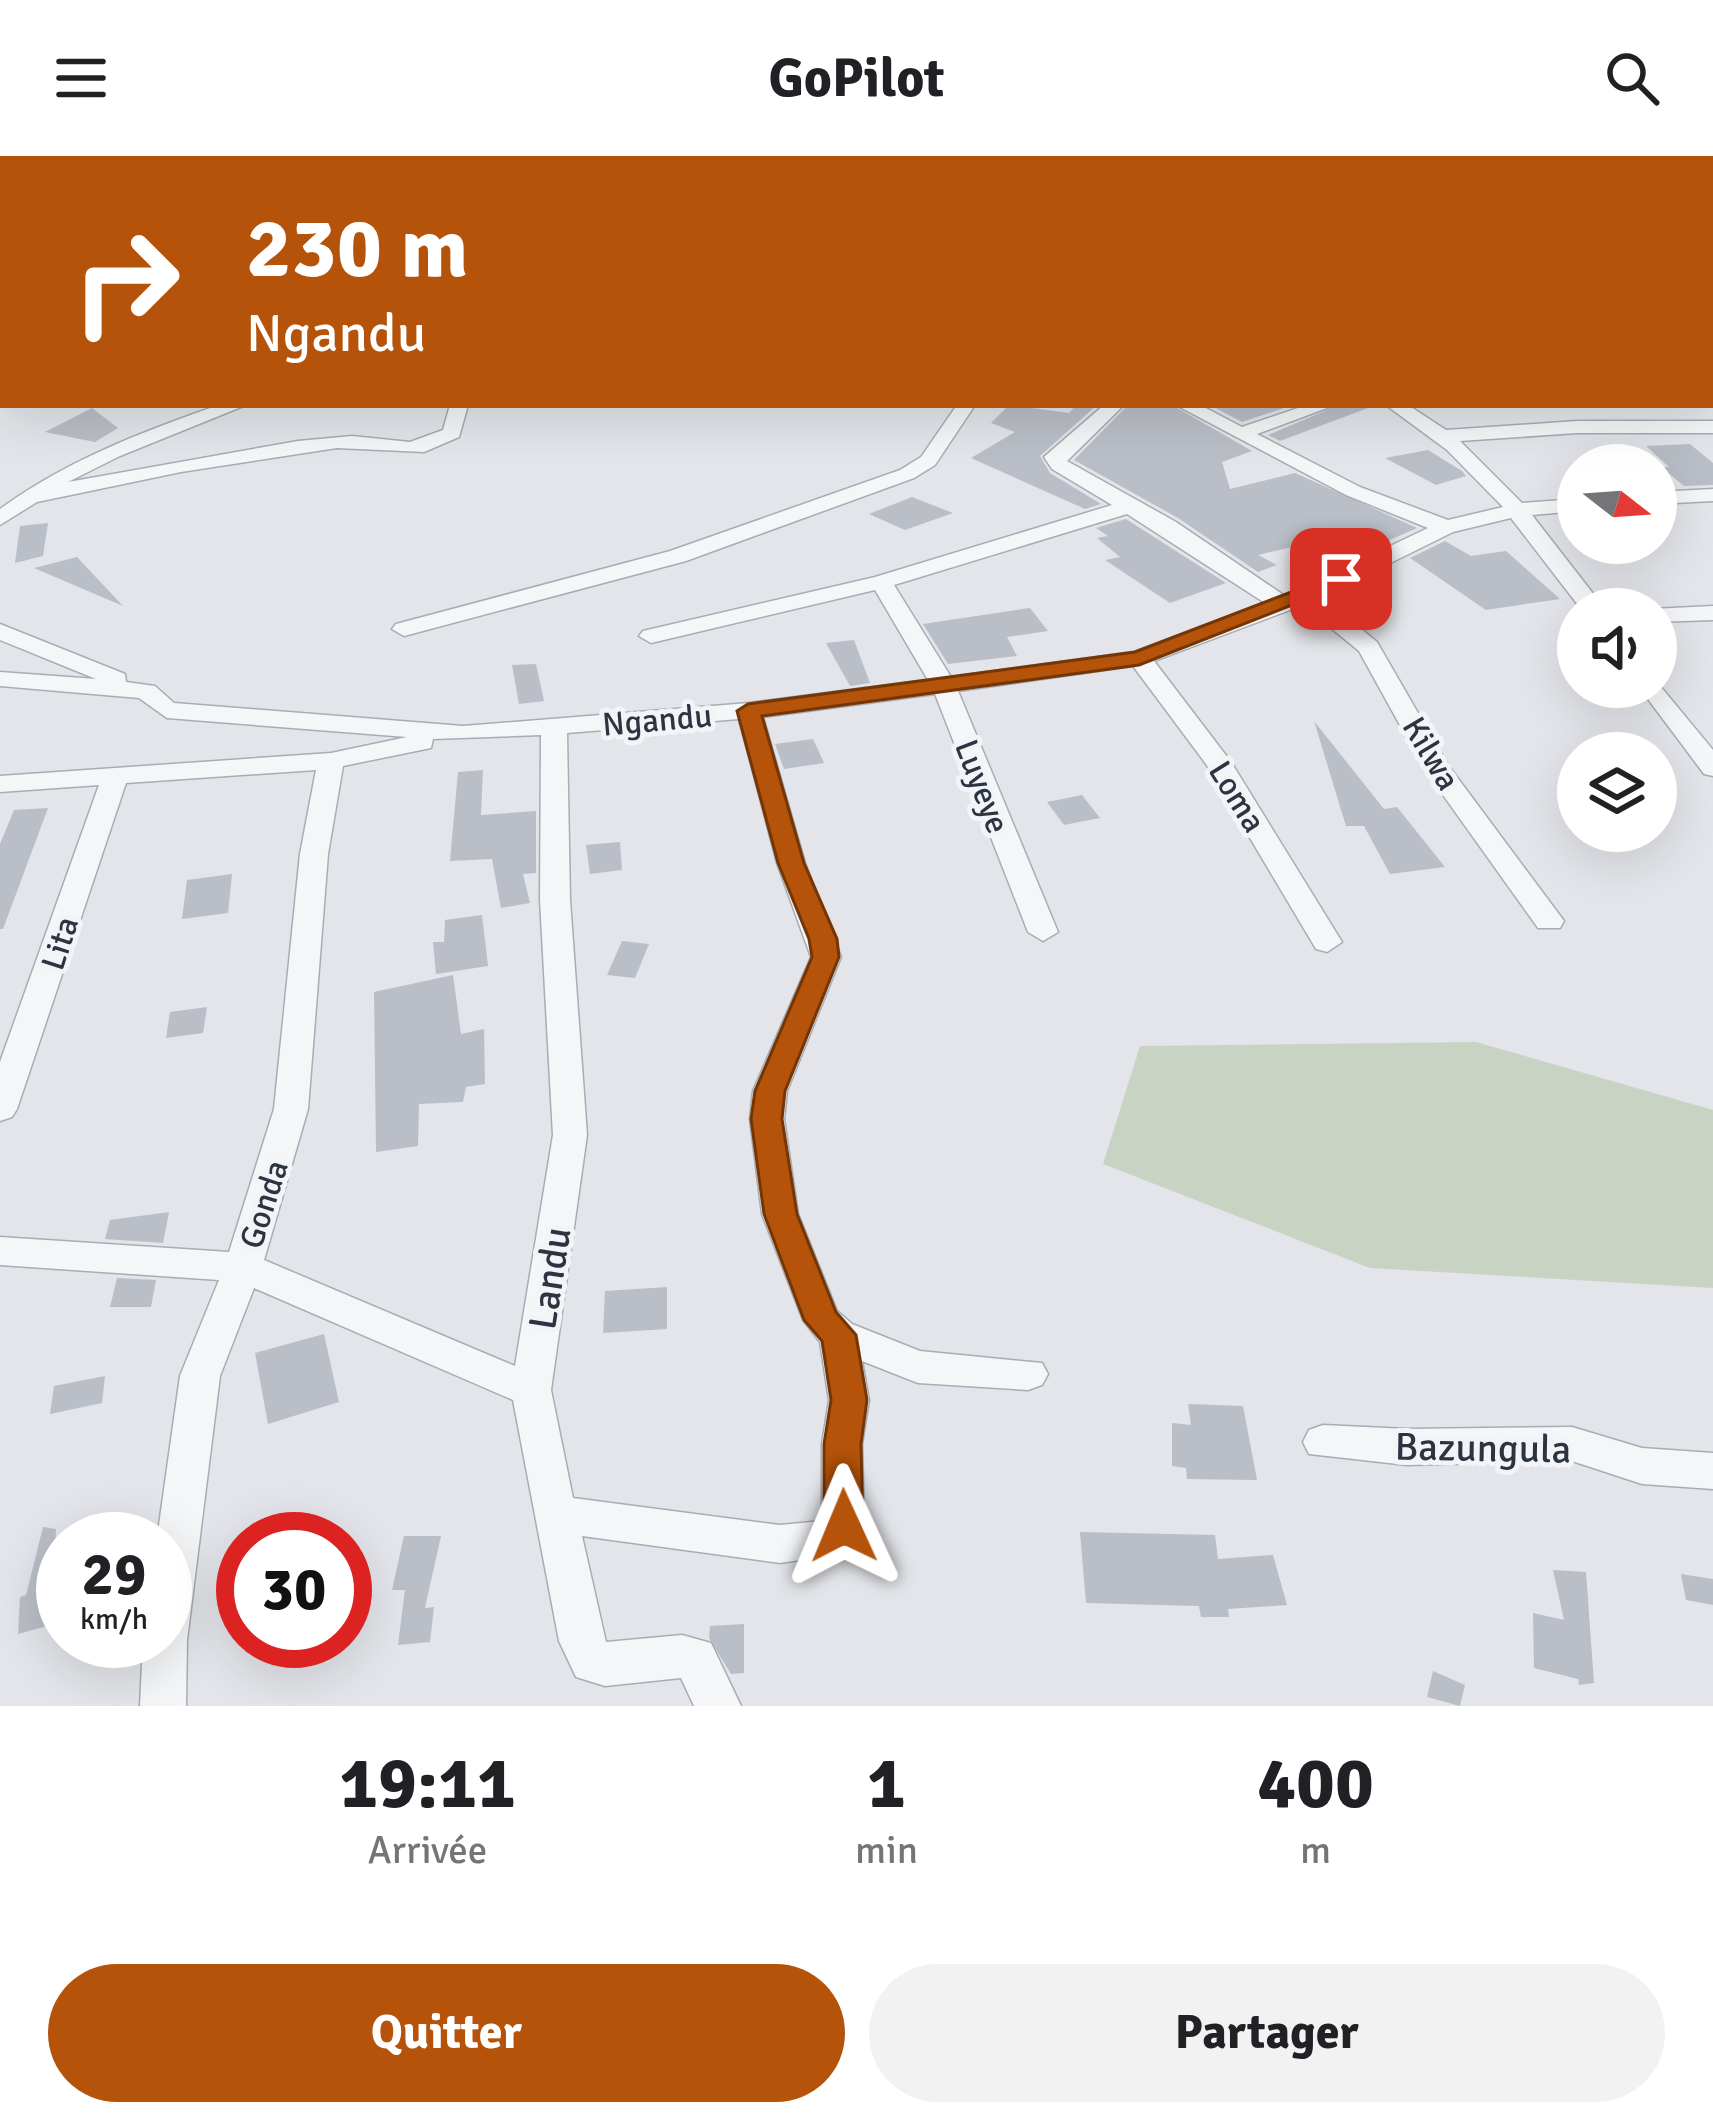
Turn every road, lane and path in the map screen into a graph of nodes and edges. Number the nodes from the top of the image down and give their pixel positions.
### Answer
1 (229, 408) edge
2 (458, 408) edge
3 (964, 408) edge
4 (1111, 408) edge
5 (1190, 408) edge
6 (1317, 408) edge
7 (1401, 408) edge
8 (1713, 427) edge
9 (1242, 433) junction
10 (1444, 436) junction
11 (1713, 495) edge
12 (1677, 497) edge
13 (27, 498) junction
14 (1129, 507) junction
15 (1557, 507) edge
16 (1518, 510) junction
17 (0, 519) edge
18 (1446, 527) junction
19 (880, 581) junction
20 (1577, 588) edge
21 (1294, 601) junction
22 (1713, 613) edge
23 (1677, 614) edge
24 (404, 629) dead end
25 (0, 631) edge
26 (651, 636) dead end
27 (1139, 658) junction
28 (0, 679) edge
29 (943, 684) junction
30 (146, 691) junction
31 (1667, 708) edge
32 (748, 711) junction
33 (554, 728) junction
34 (463, 734) junction
35 (331, 761) junction
36 (1713, 768) edge
37 (115, 777) junction
38 (0, 784) edge
39 (1549, 921) dead end
40 (1043, 932) dead end
41 (1327, 942) dead end
42 (6, 1072) edge
43 (0, 1108) edge
44 (0, 1251) edge
45 (243, 1268) junction
46 (838, 1335) junction
47 (1028, 1374) dead end
48 (531, 1390) junction
49 (1323, 1442) dead end
50 (1713, 1471) edge
51 (182, 1512) edge
52 (554, 1514) junction
53 (164, 1668) edge
54 (163, 1706) edge
55 (718, 1706) edge

1 - 13 street
2 - 13 street
3 - 24 street
4 - 14 street, Kilwa
5 - 9 street
6 - 9 street
7 - 10 street
8 - 10 street
9 - 18 street
10 - 16 street
11 - 12 street
13 - 17 street
14 - 19 street
14 - 21 street, Kilwa
15 - 16 street, Ngandu
16 - 18 street, Ngandu
16 - 20 street
18 - 21 street, Ngandu
19 - 26 street
19 - 29 street, Luyeye
21 - 27 street, Ngandu
21 - 39 street, Kilwa
22 - 23 street
25 - 30 street
27 - 29 street, Ngandu
27 - 41 street, Loma
28 - 30 street, Ngandu
29 - 32 street, Ngandu
29 - 40 street, Luyeye
30 - 34 street, Ngandu
31 - 36 street
32 - 33 street, Ngandu
32 - 46 street
33 - 34 street, Ngandu
33 - 48 street, Landu
34 - 35 street
35 - 37 street
35 - 45 street, Gonda
37 - 38 street
37 - 42 street, Lita
42 - 43 street, Lita
44 - 45 street
45 - 48 street
45 - 51 street, Gonda
46 - 47 street
46 - 52 street
48 - 52 street, Landu
49 - 50 street, Bazungula
52 - 55 street, Landu
53 - 54 street, Gonda

